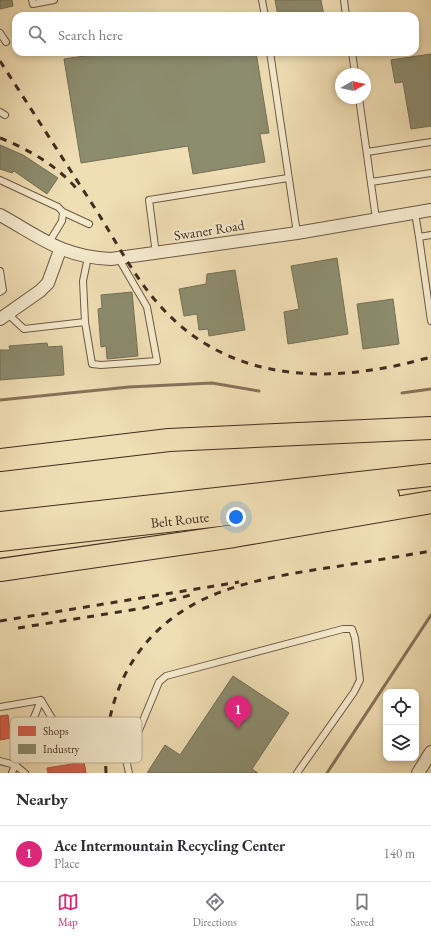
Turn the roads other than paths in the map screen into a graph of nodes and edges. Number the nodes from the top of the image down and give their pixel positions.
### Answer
1 (32, 0) edge
2 (54, 0) edge
3 (262, 0) edge
4 (344, 0) edge
5 (264, 12) edge
6 (346, 12) edge
7 (0, 33) edge
8 (6, 42) dead end
9 (271, 56) edge
10 (353, 56) edge
11 (354, 68) edge
12 (360, 104) edge
13 (431, 142) edge
14 (367, 152) junction
15 (431, 173) edge
16 (288, 178) junction
17 (0, 180) edge
18 (371, 182) junction
19 (431, 210) edge
20 (63, 212) junction
21 (415, 213) junction
22 (0, 215) edge
23 (376, 219) junction
24 (89, 224) dead end
25 (297, 232) junction
26 (431, 235) edge
27 (419, 237) junction
28 (48, 244) junction
29 (60, 250) junction
30 (156, 254) junction
31 (88, 257) junction
32 (118, 259) junction
33 (0, 271) edge
34 (0, 292) edge
35 (4, 316) edge
36 (85, 322) junction
37 (431, 322) edge
38 (431, 428) edge
39 (0, 460) edge
40 (431, 476) edge
41 (431, 492) edge
42 (431, 502) edge
43 (0, 523) edge
44 (0, 540) edge
45 (0, 570) edge
46 (41, 700) junction
47 (0, 707) edge
48 (34, 717) edge
49 (51, 717) edge
50 (142, 723) edge
51 (431, 752) edge
52 (0, 761) edge
53 (128, 763) edge
54 (15, 765) junction
55 (12, 773) edge
56 (26, 773) edge
57 (129, 773) edge
58 (298, 773) edge
59 (418, 773) edge

1 - 2 lane
3 - 5 lane
4 - 6 lane
7 - 8 lane
9 - 16 lane
10 - 11 lane
12 - 14 lane
13 - 14 lane
14 - 18 lane
15 - 18 lane
16 - 25 lane
16 - 30 lane
17 - 20 lane
18 - 23 lane
19 - 21 street, Swaner Road
20 - 24 lane
20 - 28 lane
21 - 23 street, Swaner Road
21 - 27 lane
22 - 28 street, Swaner Road
23 - 25 street, Swaner Road
25 - 30 street, Swaner Road
26 - 27 lane
27 - 37 lane
28 - 29 street, Swaner Road
29 - 31 street, Swaner Road
29 - 35 street
30 - 32 street, Swaner Road
31 - 32 street, Swaner Road
31 - 36 lane
32 - 36 lane
33 - 34 lane
35 - 36 lane
38 - 39 highway
40 - 43 highway, Belt Route
41 - 44 highway, Belt Route
42 - 45 highway
46 - 47 lane
46 - 48 lane
46 - 49 lane
50 - 58 lane
51 - 59 street
52 - 54 lane
53 - 57 lane
54 - 55 lane
54 - 56 lane

